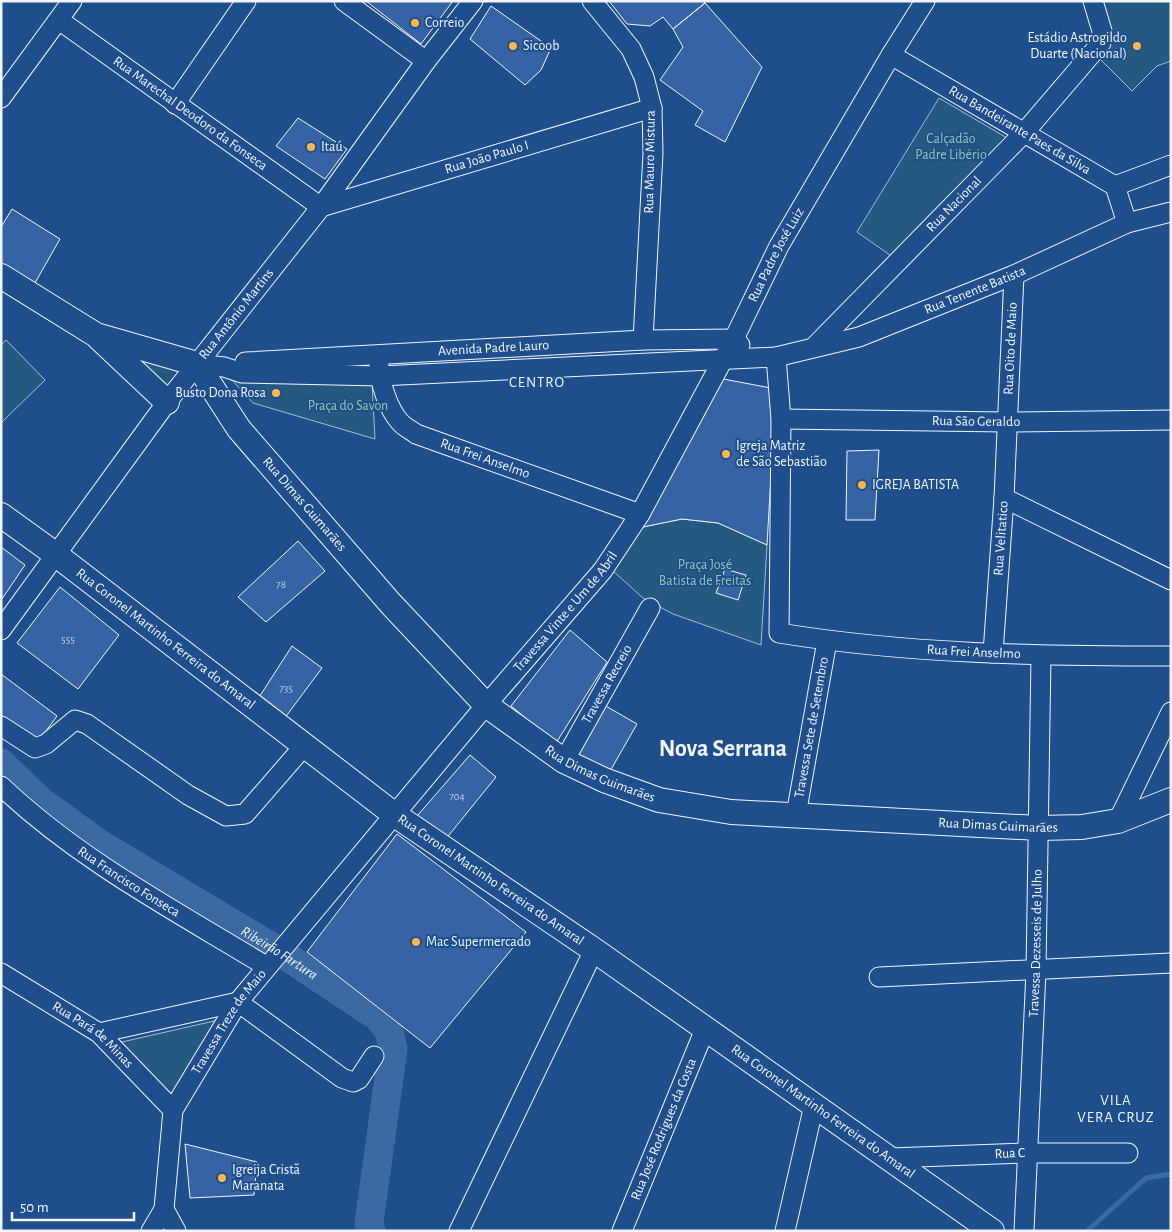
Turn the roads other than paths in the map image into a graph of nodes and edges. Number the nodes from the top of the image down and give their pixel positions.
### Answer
1 (72, 1) edge
2 (246, 1) edge
3 (344, 1) edge
4 (473, 1) edge
5 (592, 1) edge
6 (925, 1) edge
7 (1093, 1) edge
8 (59, 20) junction
9 (891, 55) junction
10 (426, 61) junction
11 (1, 98) edge
12 (175, 104) junction
13 (652, 108) junction
14 (1023, 134) junction
15 (1171, 165) edge
16 (1115, 186) junction
17 (321, 207) junction
18 (1171, 212) edge
19 (1127, 223) junction
20 (1014, 275) junction
21 (1, 276) edge
22 (96, 335) junction
23 (734, 339) junction
24 (643, 340) junction
25 (813, 348) junction
26 (378, 355) junction
27 (776, 357) junction
28 (756, 358) junction
29 (721, 361) junction
30 (197, 364) junction
31 (224, 367) junction
32 (380, 376) junction
33 (167, 402) junction
34 (781, 419) junction
35 (1171, 420) edge
36 (1006, 422) junction
37 (1004, 498) junction
38 (640, 514) junction
39 (1, 516) edge
40 (55, 554) junction
41 (1171, 580) edge
42 (650, 608) dead end
43 (1, 630) edge
44 (827, 641) junction
45 (993, 653) junction
46 (1041, 656) junction
47 (1171, 656) edge
48 (486, 705) junction
49 (1171, 712) edge
50 (1, 726) edge
51 (305, 745) junction
52 (564, 761) junction
53 (1, 786) edge
54 (1171, 800) edge
55 (395, 815) junction
56 (796, 815) junction
57 (1118, 821) junction
58 (1039, 828) junction
59 (594, 950) junction
60 (269, 962) junction
61 (1171, 963) edge
62 (1036, 971) junction
63 (1, 973) edge
64 (878, 977) dead end
65 (238, 1002) junction
66 (705, 1028) junction
67 (99, 1033) junction
68 (374, 1056) dead end
69 (814, 1105) junction
70 (173, 1110) junction
71 (1026, 1153) junction
72 (1128, 1153) dead end
73 (891, 1158) junction
74 (164, 1209) junction
75 (151, 1231) edge
76 (176, 1231) edge
77 (459, 1231) edge
78 (622, 1231) edge
79 (785, 1231) edge
80 (992, 1231) edge
81 (1024, 1231) edge

1 - 8 street
2 - 12 street
3 - 10 street
4 - 10 street, Rua Antônio Martins
5 - 13 street, Rua Mauro Mistura
6 - 9 street, Rua Padre José Luiz
7 - 14 street, Rua Nacional
8 - 11 street
8 - 12 street, Rua Marechal Deodoro da Fonseca
9 - 14 street, Rua Bandeirante Paes da Silva
9 - 23 street, Rua Padre José Luiz
10 - 17 street, Rua Antônio Martins
12 - 17 street, Rua Marechal Deodoro da Fonseca
13 - 17 street, Rua João Paulo I
13 - 24 street, Rua Mauro Mistura
14 - 16 street, Rua Bandeirante Paes da Silva
14 - 25 street, Rua Nacional
15 - 16 street
16 - 19 street
17 - 30 street, Rua Antônio Martins
18 - 19 street, Rua Tenente Batista
19 - 20 street, Rua Tenente Batista
20 - 25 street, Rua Tenente Batista
20 - 36 street, Rua Oito de Maio
21 - 22 main road
22 - 30 main road
22 - 33 main road
23 - 24 street, Avenida Padre Lauro
23 - 28 street
23 - 29 street, Rua Padre José Luiz
24 - 26 street, Avenida Padre Lauro
25 - 27 street, Rua Tenente Batista
26 - 31 street, Avenida Padre Lauro
26 - 32 street, Rua Frei Anselmo
27 - 28 street, Avenida Padre Lauro
27 - 34 street
28 - 29 street, Avenida Padre Lauro
29 - 32 street, Avenida Padre Lauro
29 - 38 street, Rua Padre José Luiz
30 - 31 street, Avenida Padre Lauro
30 - 33 street, Rua Antônio Martins
30 - 48 main road, Rua Dimas Guimarães
31 - 32 street, Avenida Padre Lauro
32 - 38 street, Rua Frei Anselmo
33 - 40 street, Rua Antônio Martins
34 - 36 street, Rua São Geraldo
34 - 44 street, Rua Frei Anselmo
35 - 36 street, Rua São Geraldo
36 - 37 street, Rua Velitatico
37 - 41 street
37 - 45 street, Rua Velitatico
38 - 48 street, Travessa Vinte e Um de Abril
39 - 40 main road, Rua Coronel Martinho Ferreira do Amaral
40 - 43 street, Rua Antônio Martins
40 - 51 main road, Rua Coronel Martinho Ferreira do Amaral
42 - 52 street, Travessa Recreio
44 - 45 street, Rua Frei Anselmo
44 - 56 street, Travessa Sete de Setembro
45 - 46 street, Rua Frei Anselmo
46 - 47 street, Rua Frei Anselmo
46 - 58 street, Travessa Dezesseis de Julho
48 - 52 main road, Rua Dimas Guimarães
48 - 55 street, Travessa Treze de Maio
49 - 57 street
50 - 51 street
51 - 55 main road, Rua Coronel Martinho Ferreira do Amaral
52 - 56 main road, Rua Dimas Guimarães
53 - 60 street, Rua Francisco Fonseca
54 - 57 main road, Rua Dimas Guimarães
55 - 59 main road, Rua Coronel Martinho Ferreira do Amaral
55 - 60 street, Travessa Treze de Maio
56 - 58 main road, Rua Dimas Guimarães
57 - 58 main road, Rua Dimas Guimarães
58 - 62 street, Travessa Dezesseis de Julho
59 - 66 main road, Rua Coronel Martinho Ferreira do Amaral
59 - 77 street
60 - 65 street, Travessa Treze de Maio
61 - 62 street
62 - 64 street
62 - 71 street, Travessa Dezesseis de Julho
63 - 67 street, Rua Pará de Minas
65 - 67 street
65 - 68 street
65 - 70 street, Travessa Treze de Maio
66 - 69 main road, Rua Coronel Martinho Ferreira do Amaral
66 - 78 street, Rua José Rodrigues da Costa
67 - 70 street, Rua Pará de Minas
69 - 73 main road, Rua Coronel Martinho Ferreira do Amaral
69 - 79 street
70 - 74 street, Travessa Treze de Maio
71 - 72 street, Rua C
71 - 73 street, Rua C
71 - 81 street, Travessa Dezesseis de Julho
73 - 80 main road, Rua Coronel Martinho Ferreira do Amaral
74 - 75 street
74 - 76 street

